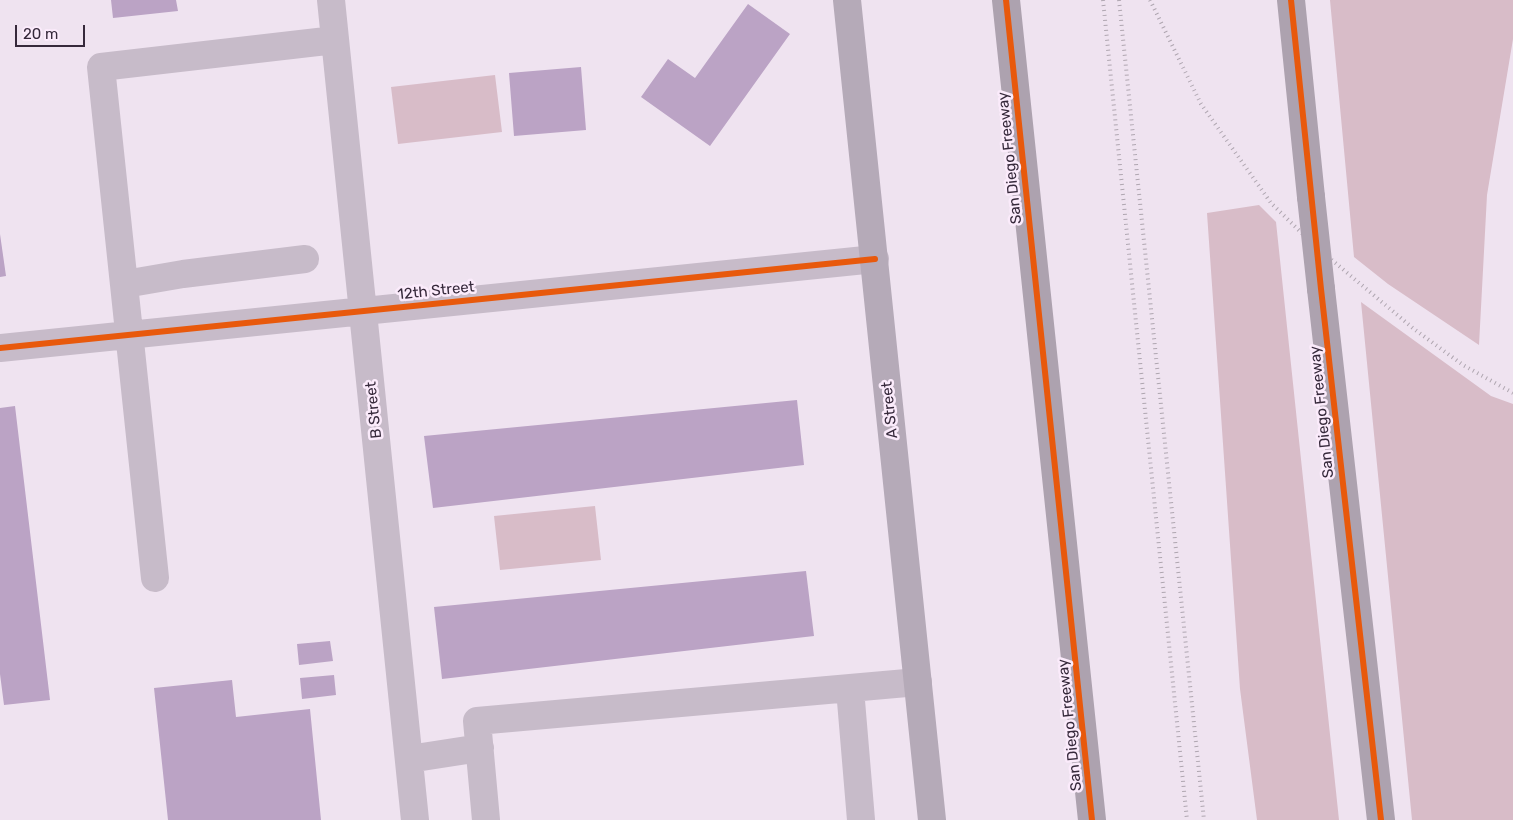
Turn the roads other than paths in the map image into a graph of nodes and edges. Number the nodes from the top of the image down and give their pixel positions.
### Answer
1 (331, 0) edge
2 (847, 0) edge
3 (1006, 0) edge
4 (1291, 0) edge
5 (335, 40) junction
6 (305, 259) dead end
7 (875, 259) junction
8 (125, 284) junction
9 (363, 311) junction
10 (131, 335) junction
11 (0, 348) edge
12 (155, 578) dead end
13 (918, 682) junction
14 (850, 688) junction
15 (480, 748) junction
16 (409, 759) junction
17 (415, 820) edge
18 (486, 820) edge
19 (861, 820) edge
20 (932, 820) edge
21 (1092, 820) edge
22 (1380, 820) edge

1 - 5 street, B Street
2 - 7 main road, A Street
3 - 21 highway, San Diego Freeway
4 - 22 highway, San Diego Freeway, bridge
5 - 8 street
5 - 9 street, B Street
6 - 8 street
7 - 9 street, 12th Street
7 - 13 main road, A Street
8 - 10 street
9 - 10 street, 12th Street
9 - 16 street, B Street
10 - 11 street, 12th Street
10 - 12 street
13 - 14 street
13 - 20 main road, A Street
14 - 15 street
14 - 19 street
15 - 16 street
15 - 18 street
16 - 17 street, B Street

